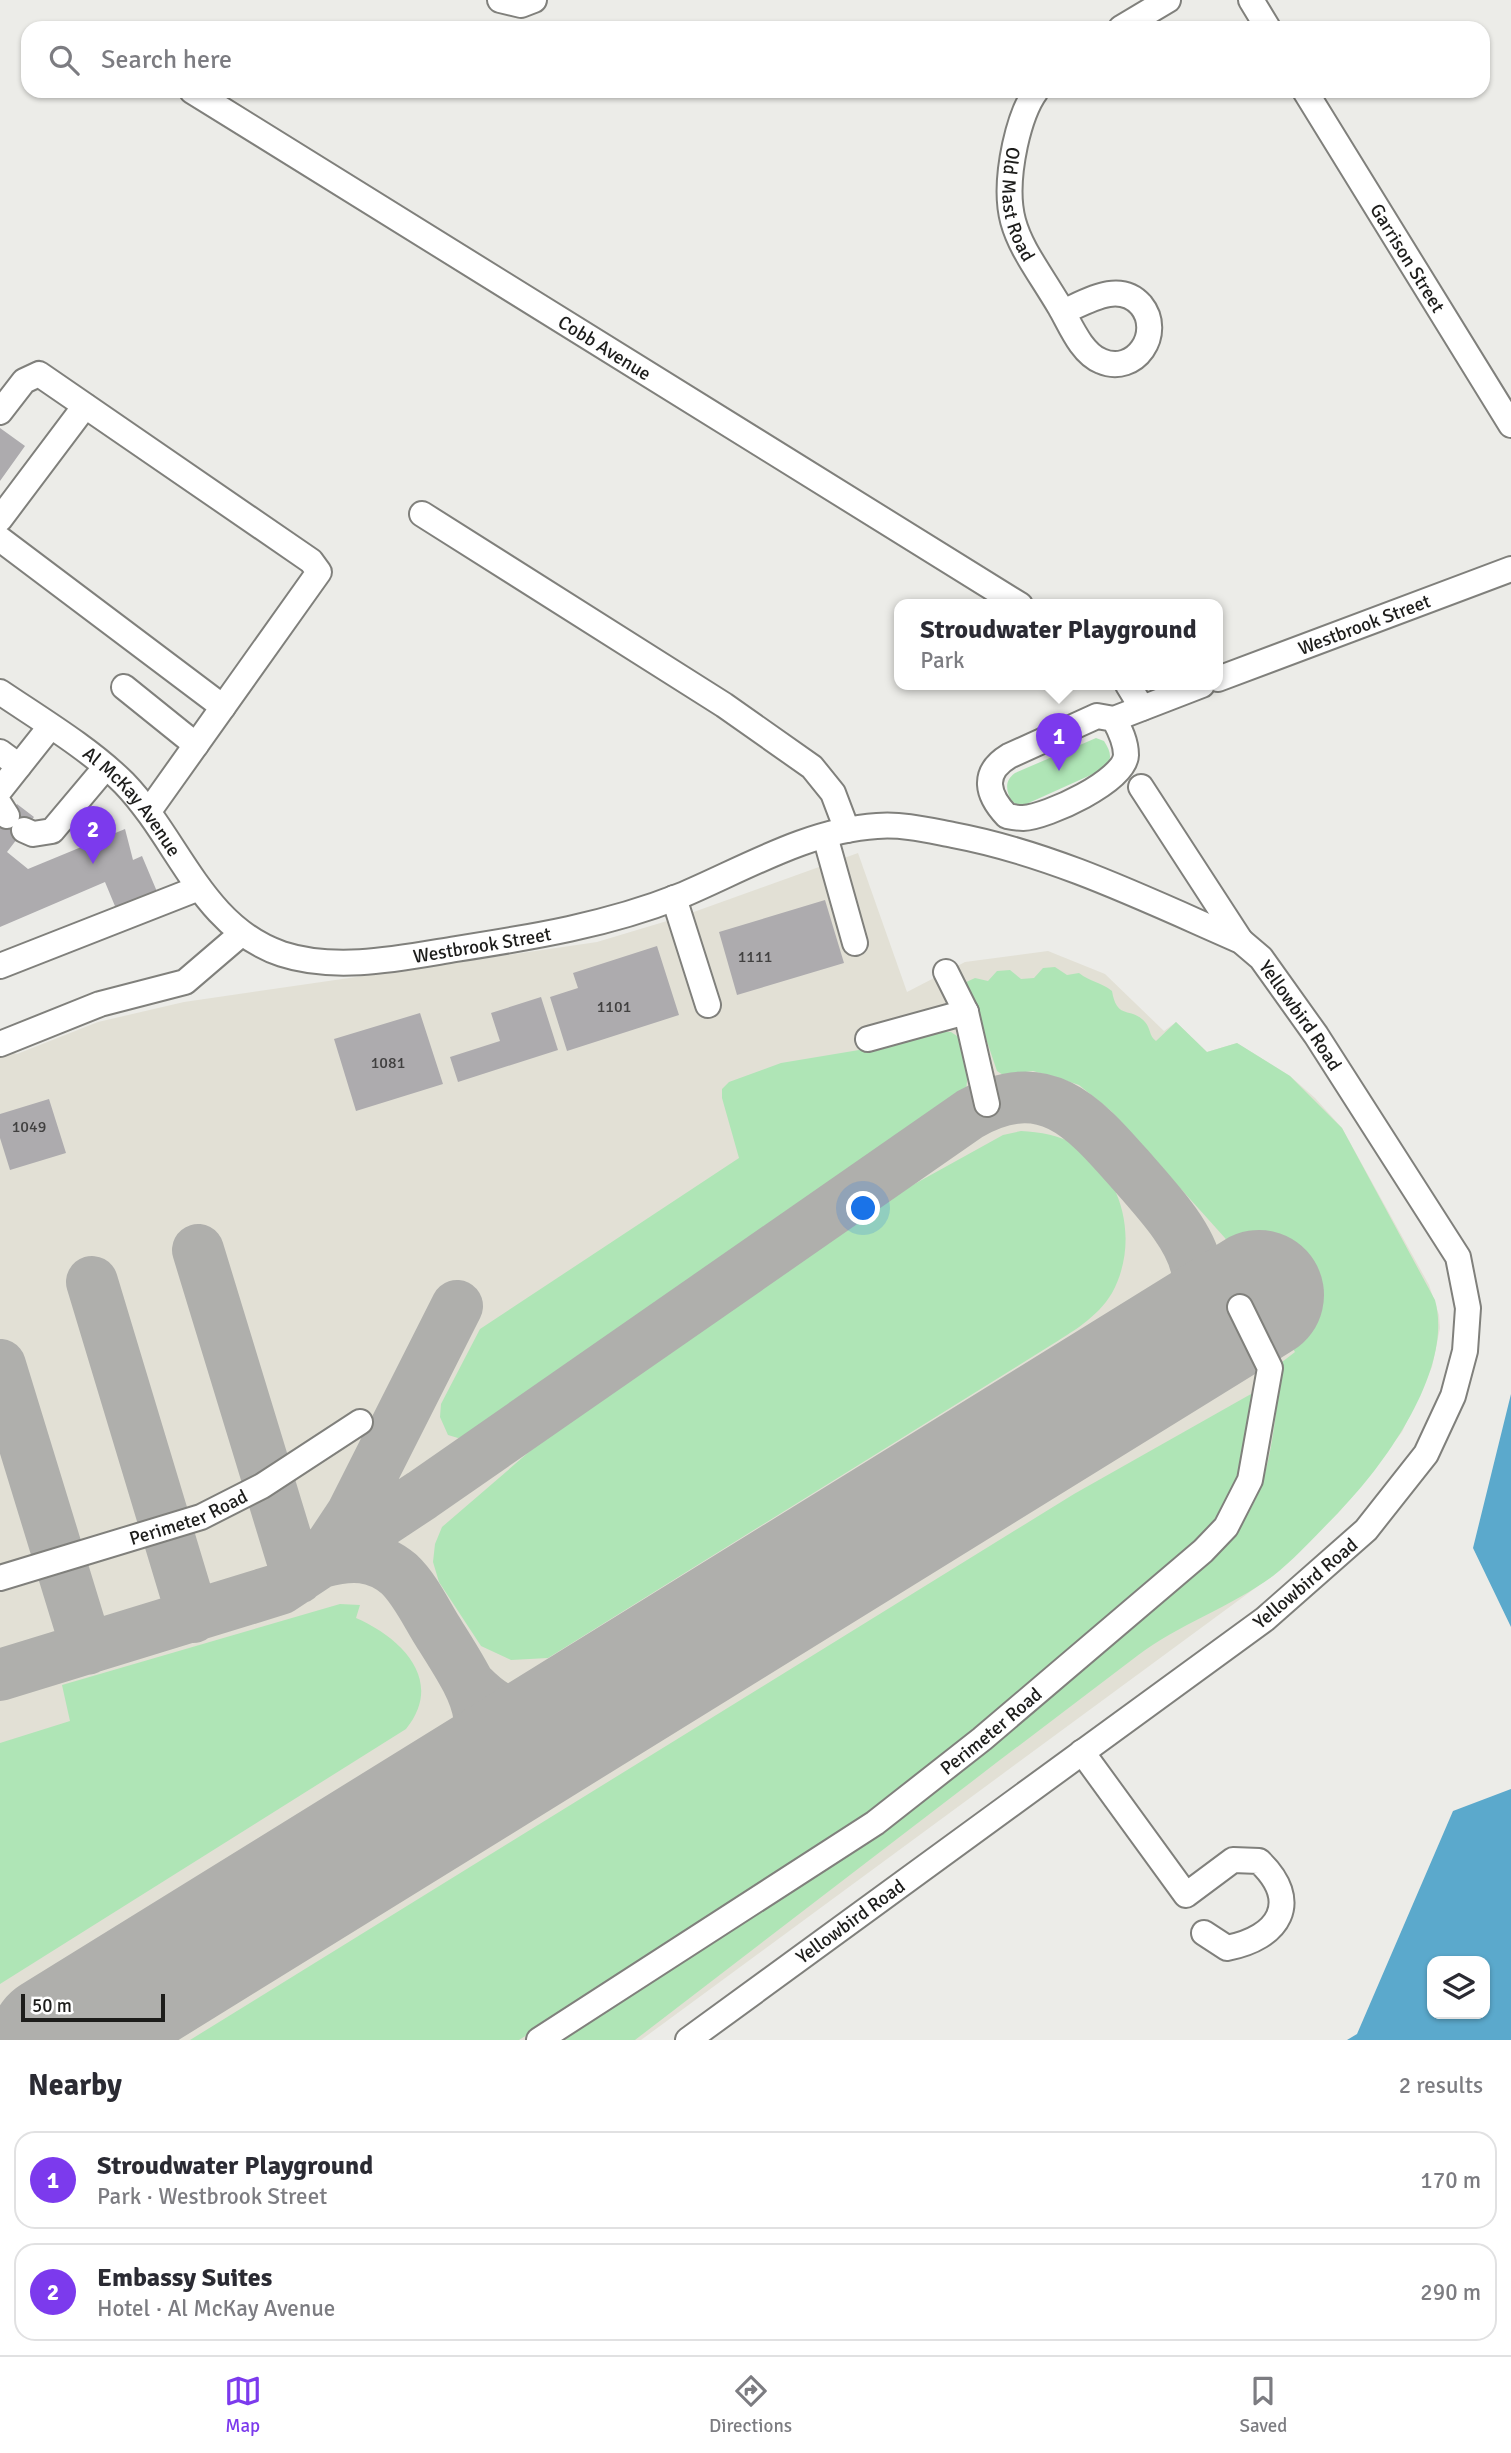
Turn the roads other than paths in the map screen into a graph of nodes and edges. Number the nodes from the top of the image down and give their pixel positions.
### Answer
1 (500, 0) edge
2 (534, 0) edge
3 (1168, 0) edge
4 (1251, 0) edge
5 (1133, 21) edge
6 (1264, 21) edge
7 (203, 98) edge
8 (1033, 98) edge
9 (1309, 98) edge
10 (1063, 312) dead end
11 (85, 406) junction
12 (0, 412) edge
13 (1511, 425) edge
14 (422, 513) dead end
15 (0, 519) edge
16 (0, 539) edge
17 (1511, 569) edge
18 (1010, 599) edge
19 (1223, 677) edge
20 (124, 687) dead end
21 (1131, 690) edge
22 (1189, 690) edge
23 (0, 692) edge
24 (223, 707) junction
25 (1142, 708) junction
26 (1114, 719) junction
27 (50, 727) junction
28 (196, 745) junction
29 (9, 759) edge
30 (105, 768) junction
31 (1141, 787) dead end
32 (0, 790) edge
33 (149, 811) junction
34 (1007, 816) junction
35 (10, 817) edge
36 (836, 833) junction
37 (984, 841) junction
38 (199, 888) junction
39 (674, 898) junction
40 (241, 934) junction
41 (1241, 941) junction
42 (855, 943) dead end
43 (0, 966) edge
44 (946, 972) dead end
45 (708, 1005) dead end
46 (965, 1012) junction
47 (868, 1039) dead end
48 (0, 1044) edge
49 (987, 1104) dead end
50 (1240, 1307) dead end
51 (360, 1422) dead end
52 (0, 1578) edge
53 (1082, 1752) junction
54 (1204, 1933) dead end
55 (539, 2040) edge
56 (688, 2040) edge

1 - 2 street
3 - 5 street
4 - 6 street
7 - 18 street, Cobb Avenue
8 - 10 street, Old Mast Road
9 - 13 street, Garrison Street
11 - 12 street
11 - 15 street
11 - 24 street
14 - 36 street
16 - 24 street
17 - 19 street, Westbrook Street
20 - 28 street
21 - 25 street
22 - 25 street
23 - 27 street, Al McKay Avenue
24 - 28 street
25 - 26 street
26 - 34 street
26 - 34 street
27 - 29 street
27 - 30 street, Al McKay Avenue
28 - 33 street
29 - 32 street
30 - 33 street, Al McKay Avenue
30 - 35 street
31 - 41 street, Yellowbird Road
33 - 38 street, Al McKay Avenue
34 - 37 street
36 - 37 street, Westbrook Street
36 - 39 street, Westbrook Street
36 - 42 street
37 - 41 street, Yellowbird Road
38 - 40 street, Al McKay Avenue
38 - 43 street
39 - 40 street, Westbrook Street
39 - 45 street
40 - 48 street
41 - 53 street, Yellowbird Road
44 - 46 street
46 - 47 street
46 - 49 street
50 - 55 street, Perimeter Road
51 - 52 street, Perimeter Road
53 - 54 street
53 - 56 street, Yellowbird Road

